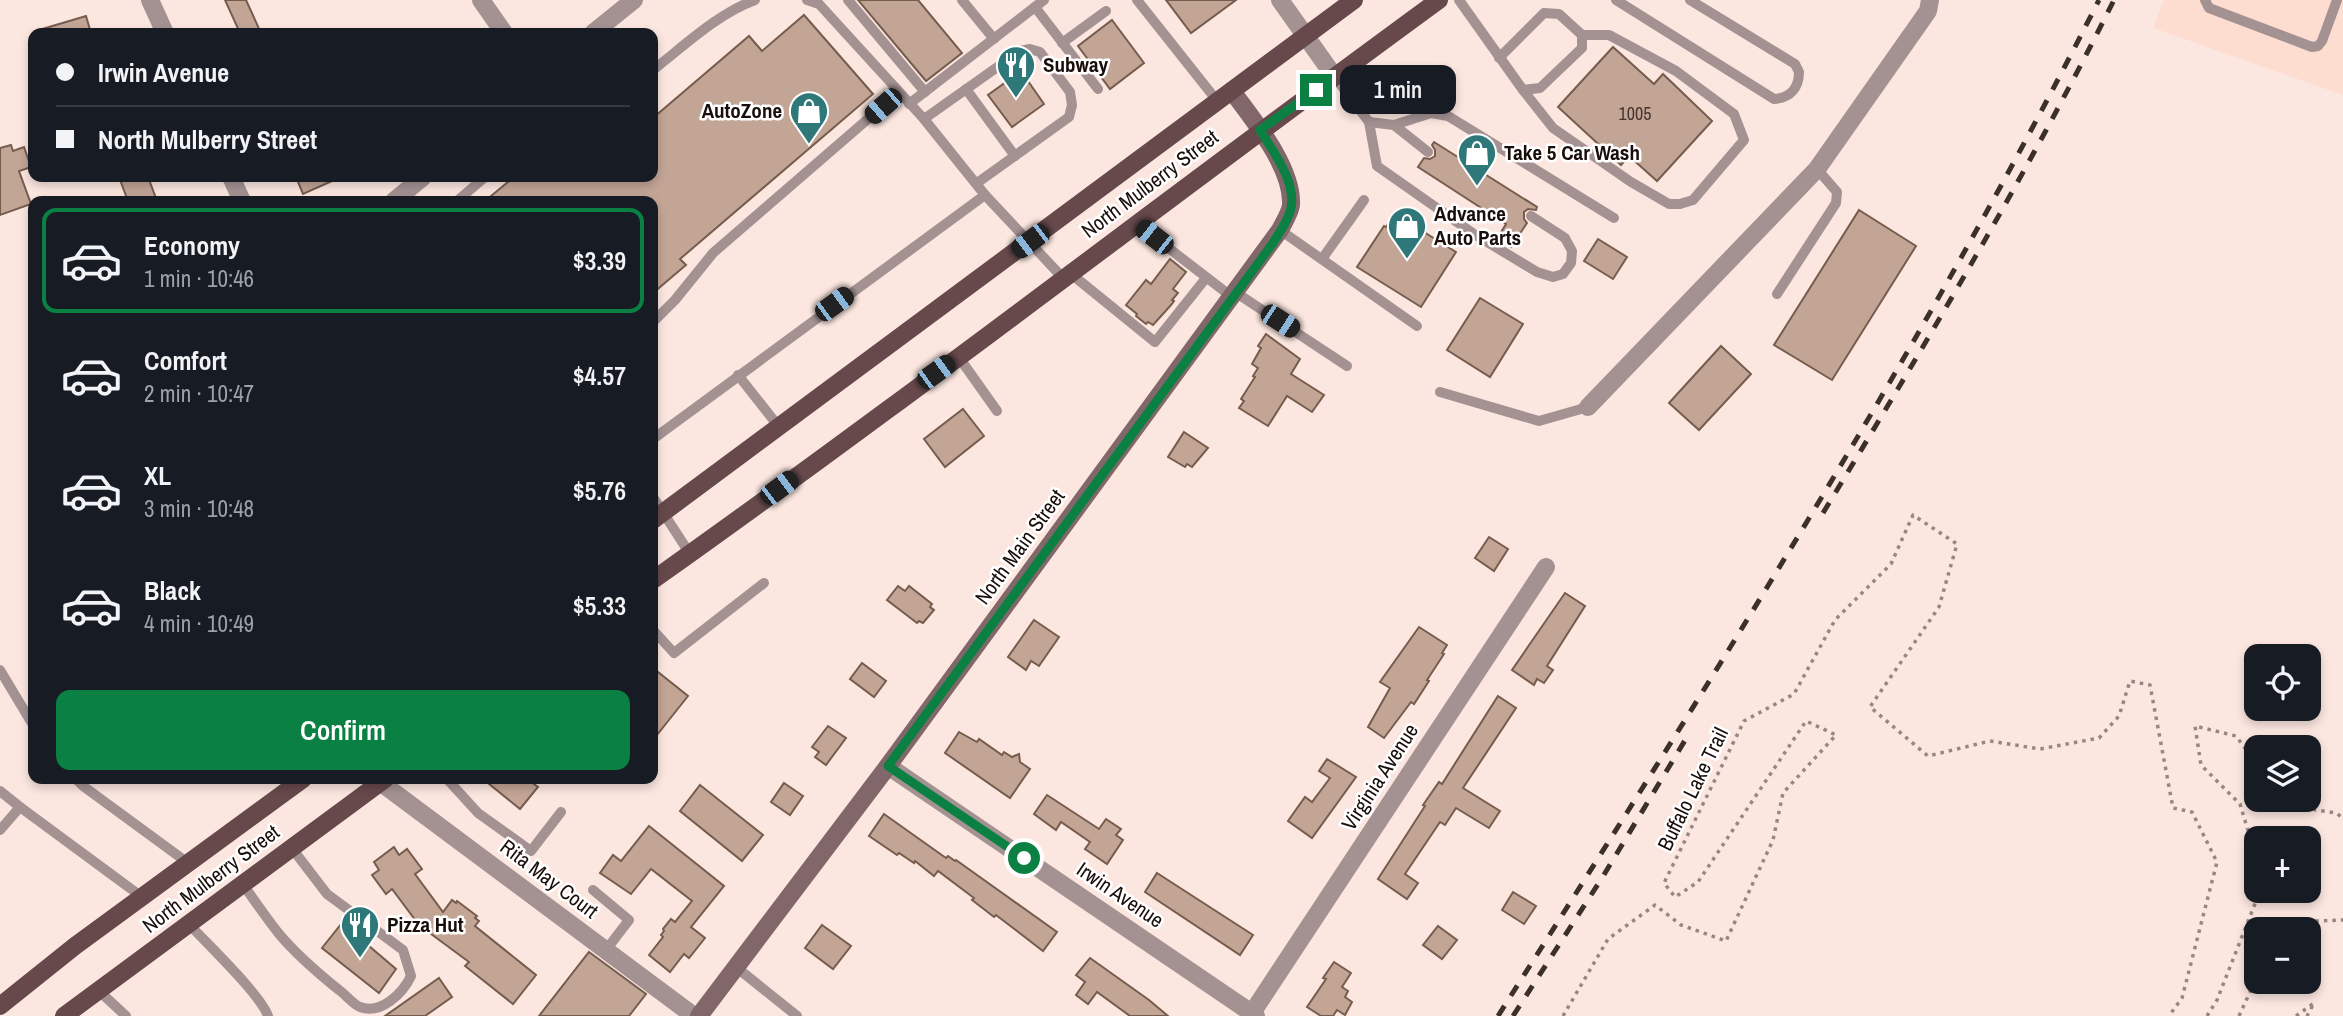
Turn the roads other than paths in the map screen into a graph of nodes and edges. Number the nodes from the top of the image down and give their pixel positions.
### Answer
1 (150, 0) edge
2 (481, 0) edge
3 (634, 0) edge
4 (754, 0) edge
5 (807, 0) edge
6 (848, 0) edge
7 (961, 0) edge
8 (1137, 0) edge
9 (1280, 0) edge
10 (1354, 0) edge
11 (1439, 0) edge
12 (1459, 0) edge
13 (1616, 0) edge
14 (1690, 0) edge
15 (1930, 0) edge
16 (2205, 0) edge
17 (2337, 0) edge
18 (1039, 4) edge
19 (1106, 11) dead end
20 (163, 28) edge
21 (500, 28) edge
22 (599, 28) edge
23 (1582, 35) junction
24 (1305, 36) junction
25 (994, 39) junction
26 (1062, 43) junction
27 (1499, 58) junction
28 (658, 66) edge
29 (1335, 76) junction
30 (966, 89) junction
31 (1098, 89) dead end
32 (1523, 90) junction
33 (925, 92) junction
34 (898, 93) junction
35 (1225, 96) junction
36 (909, 104) junction
37 (924, 119) junction
38 (1369, 122) junction
39 (1394, 125) junction
40 (1260, 130) junction
41 (1428, 152) dead end
42 (1015, 156) junction
43 (1818, 169) junction
44 (417, 182) edge
45 (479, 182) edge
46 (977, 183) junction
47 (985, 195) junction
48 (400, 196) edge
49 (463, 196) edge
50 (1364, 200) dead end
51 (1531, 216) dead end
52 (1614, 218) dead end
53 (1136, 223) junction
54 (1280, 230) junction
55 (1030, 241) junction
56 (1322, 259) junction
57 (1067, 276) junction
58 (1206, 278) junction
59 (1233, 294) junction
60 (1777, 294) dead end
61 (658, 317) edge
62 (1417, 326) dead end
63 (958, 356) junction
64 (1347, 366) dead end
65 (738, 375) junction
66 (1440, 393) dead end
67 (1588, 407) joint
68 (997, 411) dead end
69 (779, 427) junction
70 (658, 435) edge
71 (658, 516) edge
72 (690, 554) junction
73 (1546, 567) dead end
74 (658, 576) edge
75 (764, 583) dead end
76 (658, 636) edge
77 (0, 670) edge
78 (28, 717) edge
79 (888, 766) junction
80 (81, 784) edge
81 (296, 784) edge
82 (375, 784) edge
83 (385, 784) edge
84 (452, 784) edge
85 (0, 791) edge
86 (20, 807) junction
87 (561, 812) dead end
88 (0, 830) edge
89 (291, 847) junction
90 (188, 863) junction
91 (242, 883) junction
92 (593, 890) dead end
93 (142, 897) junction
94 (189, 924) junction
95 (606, 950) junction
96 (736, 967) junction
97 (99, 991) junction
98 (0, 1006) edge
99 (1254, 1014) edge
100 (64, 1016) edge
101 (126, 1016) edge
102 (268, 1016) edge
103 (697, 1016) edge
104 (797, 1016) edge

1 - 20 street
2 - 21 street
3 - 22 street
4 - 28 lane
5 - 34 lane
6 - 33 lane
7 - 25 lane
8 - 35 lane
9 - 24 street
10 - 24 main road, North Mulberry Street
11 - 29 main road, North Mulberry Street
12 - 27 lane
13 - 14 lane
15 - 43 street
16 - 17 lane
18 - 25 lane
18 - 26 lane
19 - 26 lane
23 - 27 lane
23 - 32 lane
23 - 32 lane
24 - 29 street
24 - 35 main road, North Mulberry Street
25 - 33 lane
26 - 31 lane
27 - 32 lane
29 - 38 lane
29 - 40 main road, North Mulberry Street
30 - 37 lane
30 - 42 lane
30 - 42 lane
33 - 36 lane
34 - 36 lane
34 - 61 lane
35 - 40 street, North Main Street
35 - 55 main road, North Mulberry Street
36 - 37 lane
37 - 46 lane
38 - 39 lane
38 - 51 lane
39 - 41 lane
39 - 52 lane
40 - 53 main road, North Mulberry Street
40 - 54 street, North Main Street
42 - 46 lane
43 - 60 lane
43 - 67 street
44 - 48 street
45 - 49 lane
46 - 47 lane
47 - 55 lane
47 - 65 lane
50 - 56 lane
53 - 57 main road, North Mulberry Street
53 - 58 lane
54 - 56 lane
54 - 59 street, North Main Street
55 - 57 lane
55 - 69 main road, North Mulberry Street
56 - 62 lane
57 - 58 lane
57 - 63 main road, North Mulberry Street
58 - 59 lane
59 - 64 lane
59 - 79 street, North Main Street
63 - 68 lane
63 - 72 main road, North Mulberry Street
65 - 69 lane
65 - 70 lane
66 - 67 lane
69 - 71 main road, North Mulberry Street
71 - 72 lane
72 - 74 main road, North Mulberry Street
73 - 99 street, Virginia Avenue
75 - 76 lane
77 - 78 lane
79 - 96 street, North Main Street
79 - 99 street, Irwin Avenue
80 - 90 lane
81 - 90 main road, North Mulberry Street
82 - 89 main road, North Mulberry Street
83 - 95 street, Rita May Court
84 - 87 lane
85 - 86 lane
86 - 88 lane
86 - 93 lane
89 - 91 main road, North Mulberry Street
89 - 91 lane
90 - 93 main road, North Mulberry Street
91 - 94 main road, North Mulberry Street
92 - 95 lane
93 - 98 main road, North Mulberry Street
94 - 97 main road, North Mulberry Street
94 - 102 lane
95 - 103 street, Rita May Court
96 - 103 street, North Main Street
96 - 104 lane
97 - 100 main road, North Mulberry Street
97 - 101 lane

